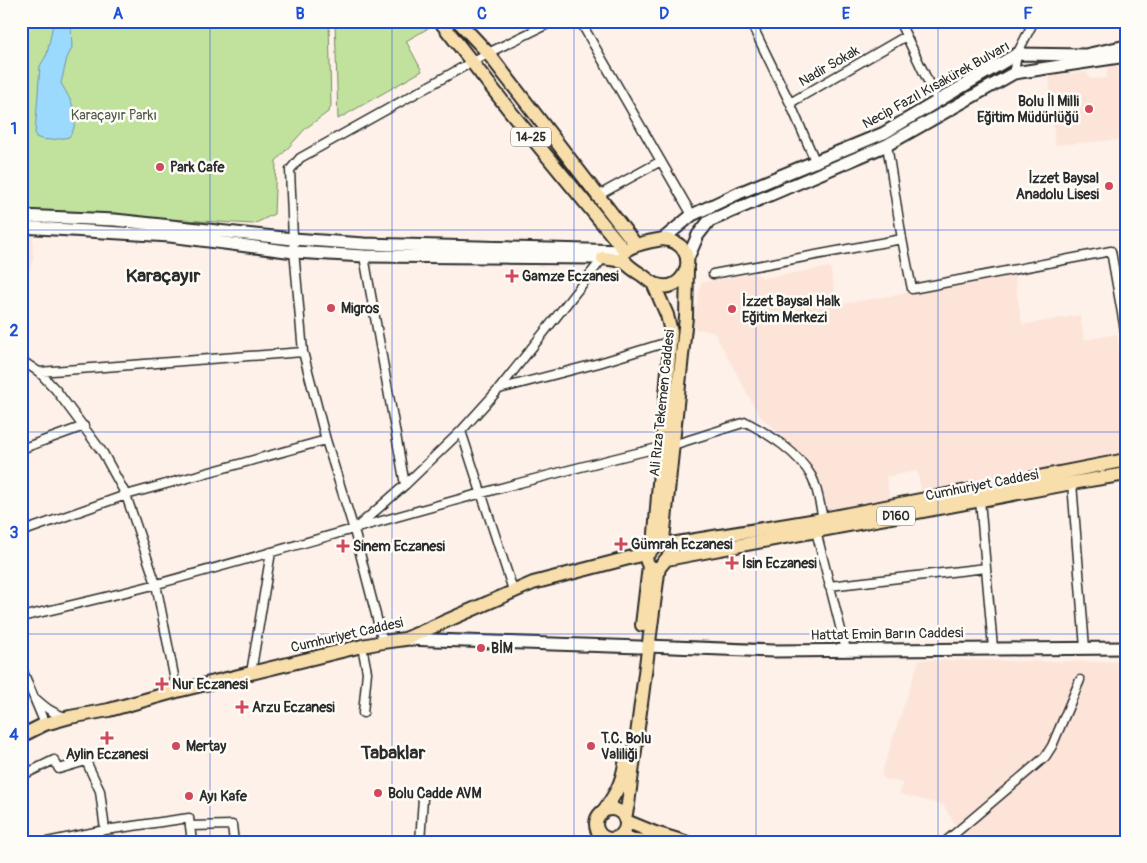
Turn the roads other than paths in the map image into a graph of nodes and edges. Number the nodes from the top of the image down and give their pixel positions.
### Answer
1 (440, 21) edge
2 (458, 21) edge
3 (554, 21) edge
4 (580, 21) edge
5 (767, 21) edge
6 (899, 21) edge
7 (1034, 21) edge
8 (752, 24) edge
9 (906, 36) junction
10 (1126, 46) edge
11 (488, 53) junction
12 (1017, 54) junction
13 (1126, 56) edge
14 (472, 63) junction
15 (1014, 73) junction
16 (790, 102) junction
17 (938, 102) junction
18 (887, 145) junction
19 (661, 161) junction
20 (816, 162) junction
21 (597, 196) junction
22 (692, 215) junction
23 (21, 216) edge
24 (21, 227) edge
25 (293, 239) junction
26 (663, 239) junction
27 (902, 239) junction
28 (294, 252) junction
29 (628, 252) junction
30 (364, 256) junction
31 (604, 258) junction
32 (687, 265) junction
33 (713, 274) dead end
34 (652, 283) junction
35 (1126, 336) edge
36 (670, 341) junction
37 (302, 352) junction
38 (21, 360) edge
39 (38, 372) junction
40 (499, 389) junction
41 (84, 426) junction
42 (462, 431) junction
43 (326, 440) junction
44 (667, 446) junction
45 (21, 449) edge
46 (1126, 460) edge
47 (1126, 474) edge
48 (1072, 483) junction
49 (405, 485) junction
50 (482, 493) junction
51 (126, 495) junction
52 (980, 500) junction
53 (823, 519) junction
54 (354, 530) junction
55 (816, 531) junction
56 (21, 532) edge
57 (659, 546) junction
58 (271, 552) junction
59 (658, 564) junction
60 (986, 568) junction
61 (156, 584) junction
62 (830, 586) junction
63 (513, 590) junction
64 (21, 616) edge
65 (406, 639) junction
66 (383, 642) junction
67 (362, 646) junction
68 (644, 647) junction
69 (993, 648) junction
70 (1085, 648) junction
71 (1126, 648) edge
72 (846, 650) junction
73 (21, 667) edge
74 (251, 673) junction
75 (1080, 680) dead end
76 (177, 691) junction
77 (34, 698) junction
78 (363, 713) dead end
79 (70, 717) junction
80 (44, 724) junction
81 (21, 736) edge
82 (21, 776) edge
83 (423, 798) dead end
84 (602, 813) junction
85 (625, 819) junction
86 (190, 826) junction
87 (105, 830) junction
88 (617, 838) junction
89 (948, 841) edge
90 (47, 842) edge
91 (192, 842) edge
92 (234, 842) edge
93 (420, 842) edge
94 (654, 842) edge
95 (685, 842) edge

1 - 14 main road, 14-25
2 - 11 main road, 14-25
3 - 11 street
4 - 19 street
5 - 8 street
6 - 9 street
7 - 12 street
8 - 16 street
9 - 16 street, Nadir Sokak
9 - 17 street
10 - 12 main road, Necip Fazıl Kısakürek Bulvarı
11 - 14 street
11 - 21 main road, 14-25
12 - 15 street
12 - 17 main road, Necip Fazıl Kısakürek Bulvarı
13 - 15 main road, Necip Fazıl Kısakürek Bulvarı
14 - 25 street
14 - 29 main road, 14-25
15 - 18 main road, Necip Fazıl Kısakürek Bulvarı
16 - 20 street
17 - 20 main road, Necip Fazıl Kısakürek Bulvarı
18 - 27 street
18 - 32 main road, Necip Fazıl Kısakürek Bulvarı
19 - 21 street
19 - 22 street
20 - 22 main road, Necip Fazıl Kısakürek Bulvarı
21 - 29 main road
22 - 26 main road, Necip Fazıl Kısakürek Bulvarı
23 - 25 main road
24 - 28 main road
25 - 28 street
25 - 29 main road
26 - 29 main road
26 - 32 main road
27 - 33 street
27 - 35 street
28 - 30 main road
28 - 37 street
29 - 31 main road
29 - 34 main road, 14-25
30 - 31 main road
30 - 49 street
31 - 40 street
32 - 34 main road
32 - 44 main road, Ali Rıza Tekemen Caddesi / 14-25
34 - 36 main road, Ali Rıza Tekemen Caddesi / 14-25
36 - 40 street
36 - 44 main road, Ali Rıza Tekemen Caddesi / 14-25
37 - 39 street
37 - 43 street
38 - 39 street
39 - 41 street
40 - 42 street
41 - 45 street
41 - 51 street
42 - 49 street
42 - 50 street
43 - 51 street
43 - 54 street
44 - 50 street
44 - 53 street
44 - 57 main road, Ali Rıza Tekemen Caddesi / 14-25
46 - 53 main road, Cumhuriyet Caddesi / D160
47 - 48 main road, Cumhuriyet Caddesi / D160
48 - 52 main road, Cumhuriyet Caddesi / D160
48 - 70 street
49 - 54 street
50 - 54 street
50 - 63 street
51 - 56 street
51 - 61 street
52 - 55 main road, Cumhuriyet Caddesi / D160
52 - 60 street
53 - 57 main road, Cumhuriyet Caddesi / D160
54 - 58 street
54 - 66 street
55 - 59 main road, Cumhuriyet Caddesi / D160
55 - 62 street
57 - 59 main road
57 - 59 main road
57 - 63 main road, Cumhuriyet Caddesi
58 - 61 street
58 - 74 street
59 - 68 main road
60 - 62 street
60 - 69 street
61 - 64 street
61 - 76 street
62 - 72 street
63 - 65 main road, Cumhuriyet Caddesi
65 - 66 main road, Cumhuriyet Caddesi
65 - 68 main road, Hattat Emin Barın Caddesi
66 - 67 main road, Cumhuriyet Caddesi
67 - 74 main road, Cumhuriyet Caddesi
67 - 78 street
68 - 72 main road, Hattat Emin Barın Caddesi
68 - 84 main road
68 - 85 main road
69 - 70 main road, Hattat Emin Barın Caddesi
69 - 72 main road, Hattat Emin Barın Caddesi
70 - 71 main road, Hattat Emin Barın Caddesi
73 - 77 street
74 - 76 main road, Cumhuriyet Caddesi
75 - 89 street
76 - 79 main road, Cumhuriyet Caddesi
77 - 79 street
77 - 80 street
79 - 80 main road, Cumhuriyet Caddesi
80 - 81 main road, Cumhuriyet Caddesi
82 - 87 street
83 - 93 street
84 - 85 main road
84 - 88 main road
85 - 88 main road
85 - 95 main road
86 - 87 street
86 - 91 street
86 - 92 street
87 - 90 street
88 - 94 main road

